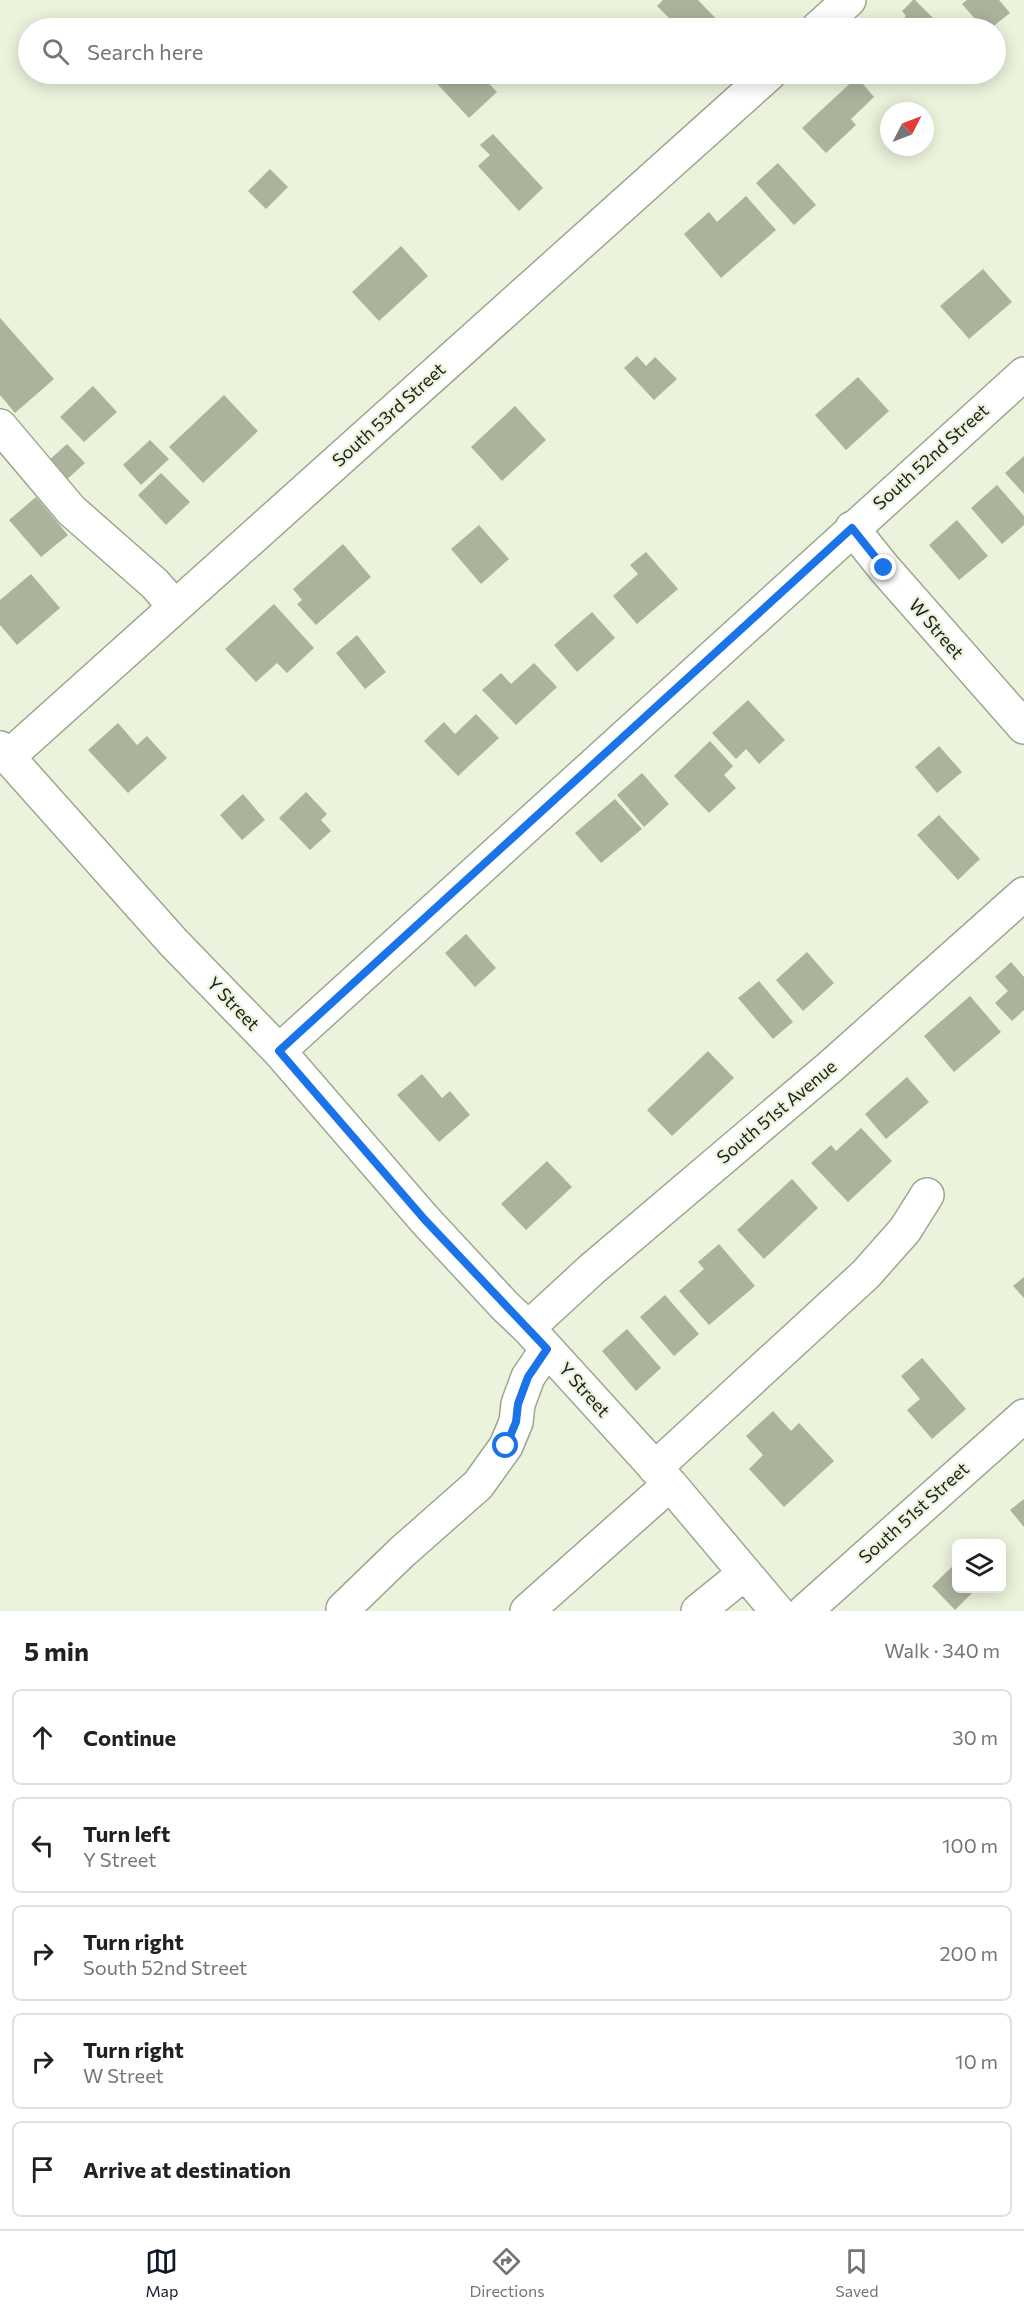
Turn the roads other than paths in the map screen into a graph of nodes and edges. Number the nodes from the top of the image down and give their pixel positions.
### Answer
1 (849, 0) edge
2 (829, 18) edge
3 (758, 84) edge
4 (1024, 374) edge
5 (0, 426) edge
6 (852, 528) junction
7 (175, 607) junction
8 (1024, 727) edge
9 (4, 752) edge
10 (1024, 894) edge
11 (279, 1051) junction
12 (927, 1195) dead end
13 (537, 1338) junction
14 (1024, 1416) edge
15 (662, 1476) junction
16 (746, 1573) junction
17 (343, 1609) dead end
18 (527, 1611) edge
19 (698, 1611) edge
20 (777, 1611) edge
21 (805, 1611) edge

1 - 2 street
3 - 7 street, South 53rd Street
4 - 6 street, South 52nd Street
5 - 7 street
6 - 8 street, W Street
6 - 11 street, South 52nd Street
7 - 9 street, South 53rd Street
9 - 11 street, Y Street
10 - 13 street, South 51st Avenue
11 - 13 street, Y Street
12 - 15 street
13 - 15 street, Y Street
13 - 17 street, South 51st Avenue
14 - 21 street, South 51st Street
15 - 16 street, Y Street
15 - 18 street
16 - 19 street
16 - 20 street, Y Street

